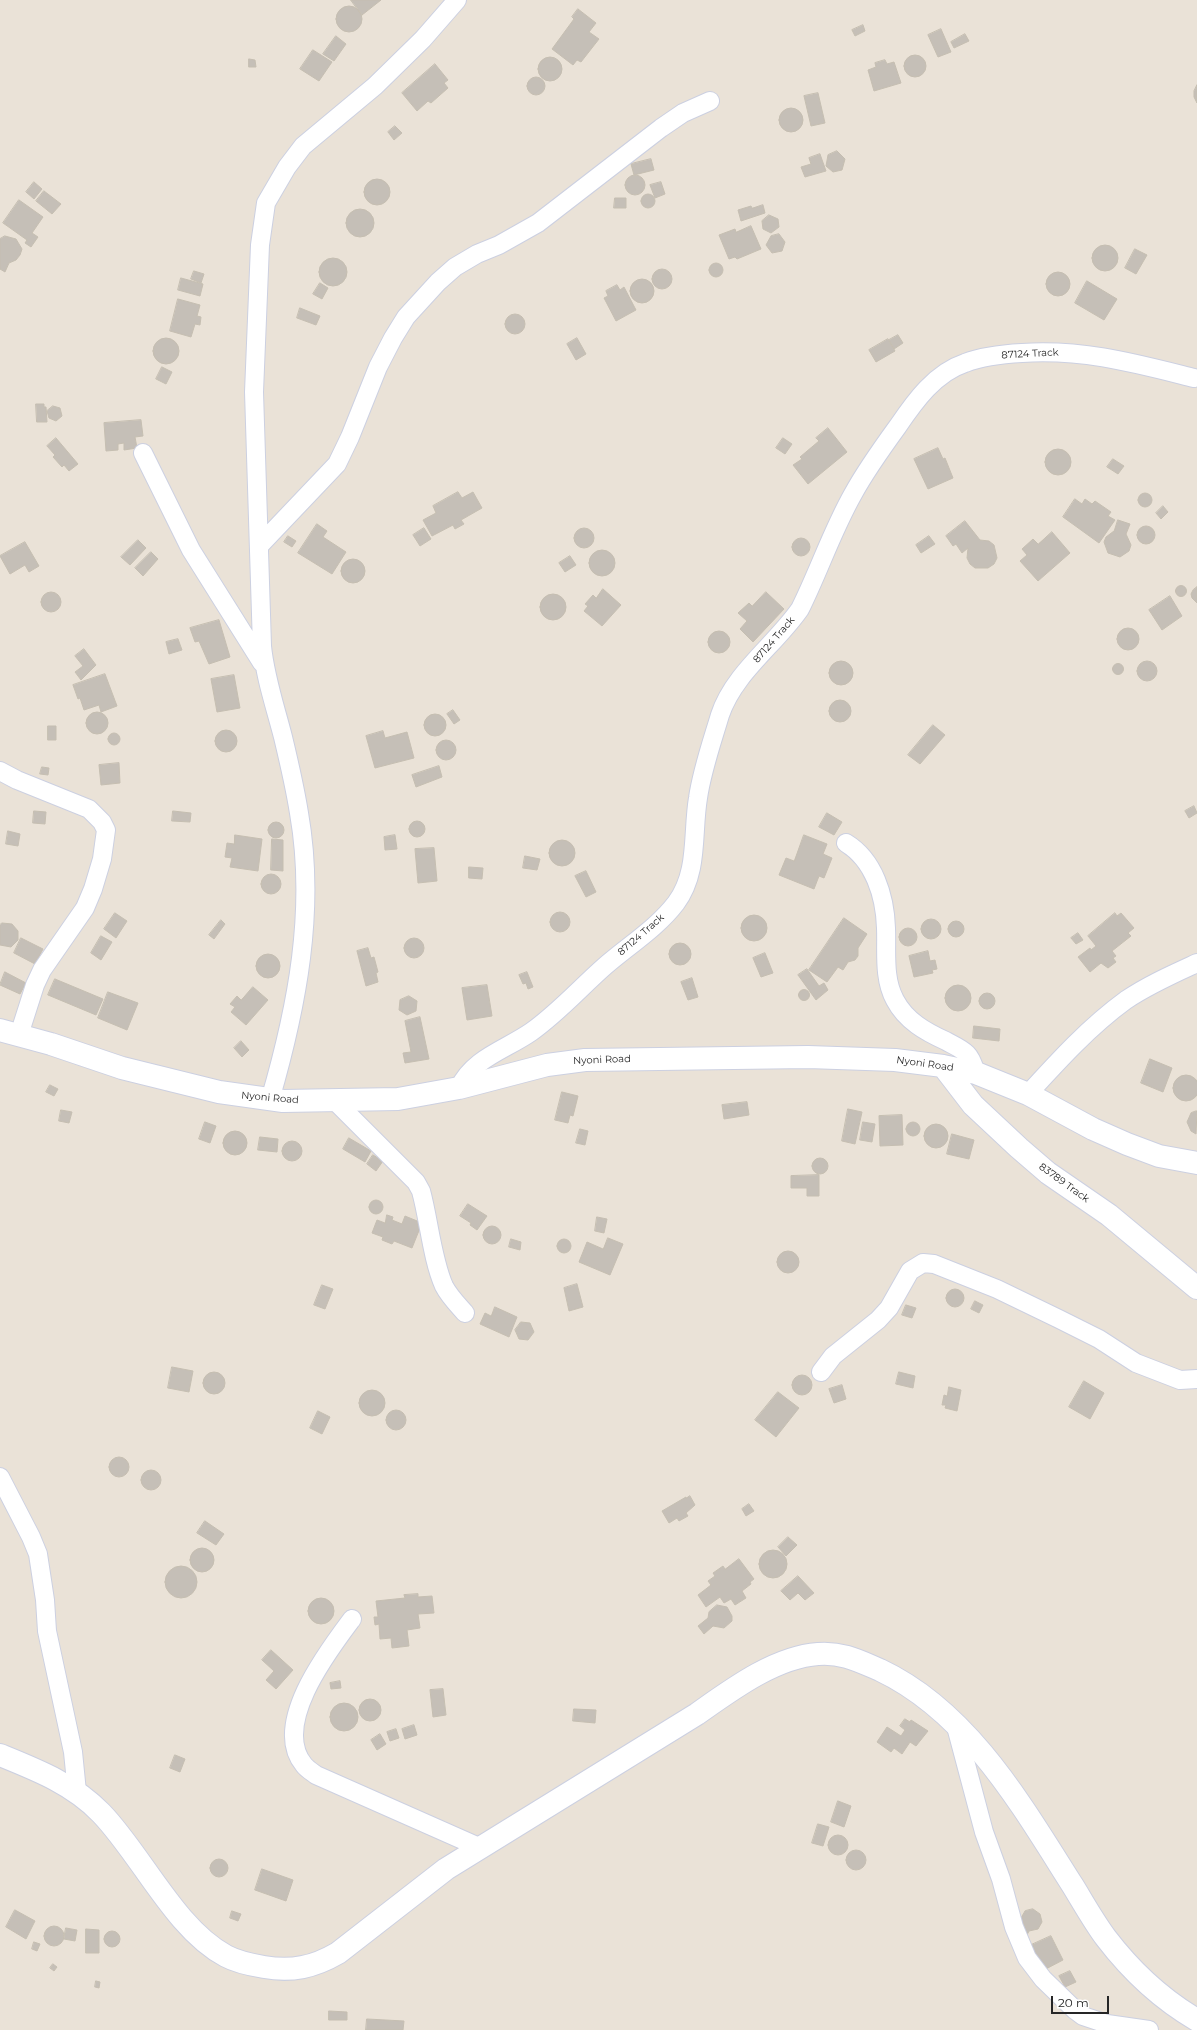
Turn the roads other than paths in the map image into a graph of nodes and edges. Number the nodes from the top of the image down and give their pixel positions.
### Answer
1 (457, 0) edge
2 (710, 101) dead end
3 (1194, 378) dead end
4 (143, 453) dead end
5 (260, 546) junction
6 (264, 665) junction
7 (0, 771) edge
8 (846, 843) dead end
9 (1197, 963) edge
10 (10, 1032) edge
11 (943, 1066) junction
12 (976, 1073) junction
13 (459, 1088) junction
14 (1028, 1094) junction
15 (270, 1100) junction
16 (335, 1101) junction
17 (1197, 1163) edge
18 (1196, 1289) edge
19 (465, 1313) dead end
20 (821, 1372) dead end
21 (1197, 1379) edge
22 (0, 1477) edge
23 (352, 1619) dead end
24 (955, 1723) junction
25 (0, 1755) edge
26 (77, 1792) junction
27 (482, 1848) junction
28 (1197, 2020) edge
29 (1149, 2030) edge

1 - 5 street
2 - 5 street
3 - 13 street, 87124 Track
4 - 6 street
5 - 6 street
6 - 15 street
7 - 10 street
8 - 12 street
9 - 14 street
10 - 15 street, Nyoni Road
11 - 12 street, Nyoni Road
11 - 13 street, Nyoni Road
11 - 18 street, 83789 Track
12 - 14 street, Nyoni Road
13 - 16 street, Nyoni Road
14 - 17 street, Nyoni Road
15 - 16 street, Nyoni Road
16 - 19 street
20 - 21 street
22 - 26 street
23 - 27 street
24 - 27 street
24 - 28 street
24 - 29 street
25 - 26 street
26 - 27 street

